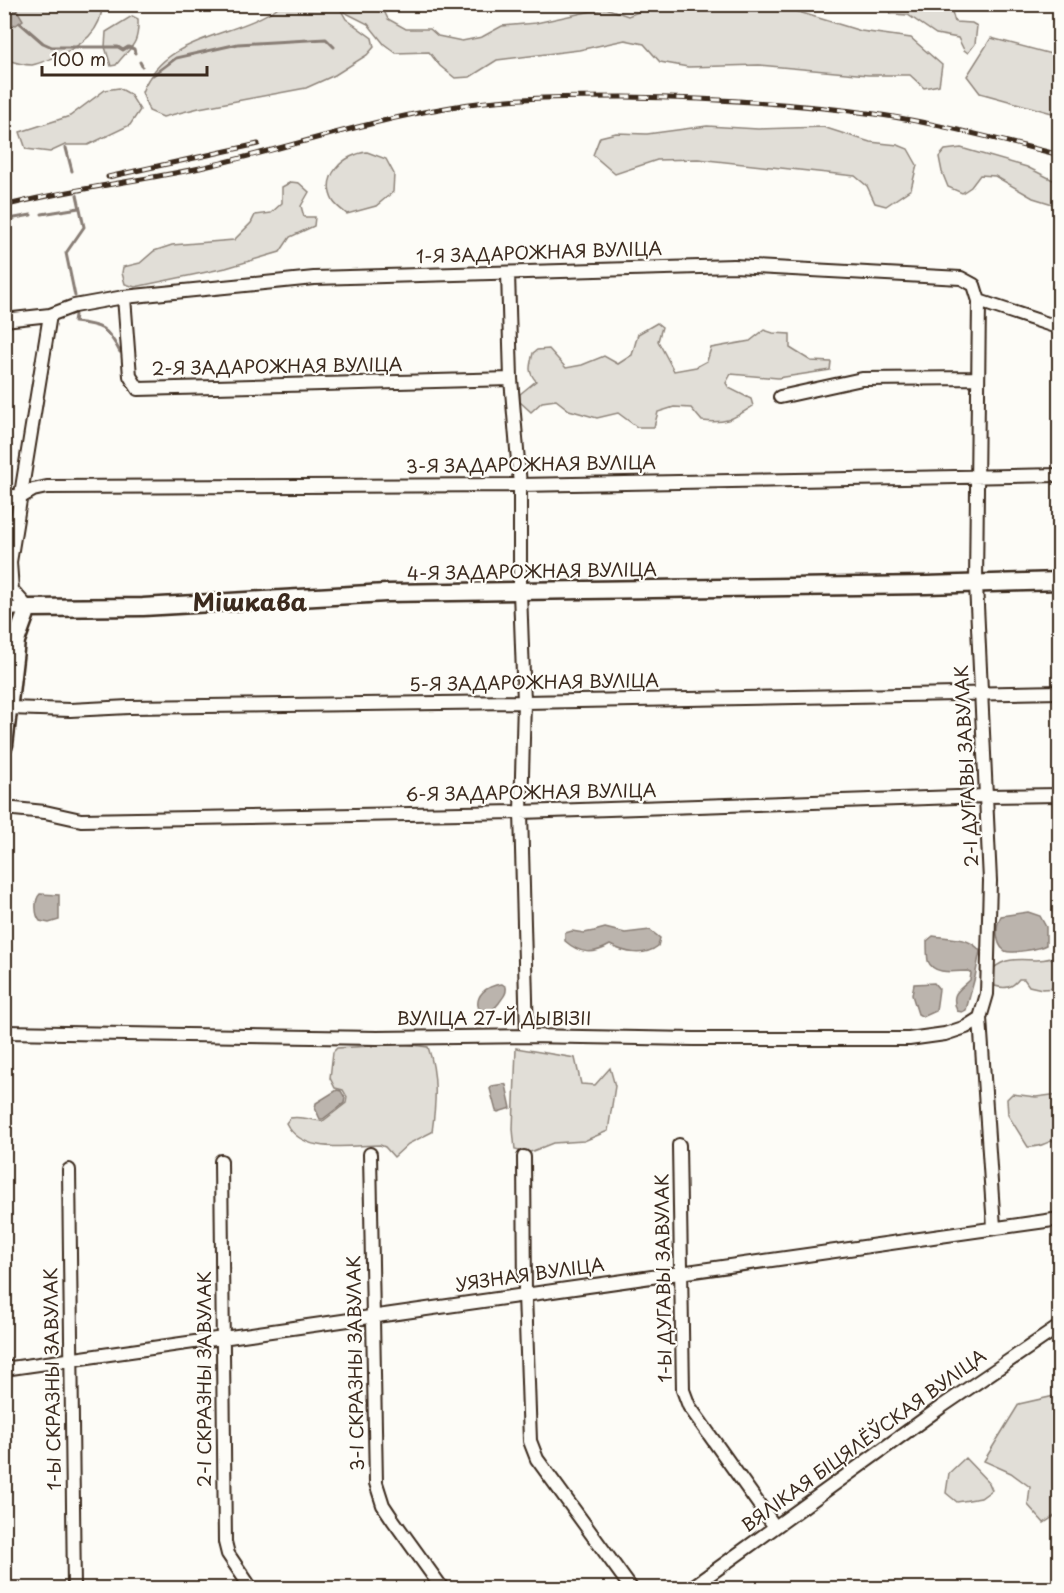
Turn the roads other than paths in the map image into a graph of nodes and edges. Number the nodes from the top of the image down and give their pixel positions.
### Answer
1 (508, 273) junction
2 (124, 297) junction
3 (979, 301) junction
4 (50, 315) junction
5 (4, 320) edge
6 (1059, 328) edge
7 (977, 378) junction
8 (512, 379) junction
9 (780, 398) dead end
10 (1059, 475) edge
11 (977, 476) junction
12 (520, 484) junction
13 (4, 495) edge
14 (21, 496) junction
15 (1059, 581) edge
16 (976, 584) junction
17 (520, 592) junction
18 (28, 608) junction
19 (4, 609) edge
20 (1059, 692) edge
21 (982, 693) junction
22 (524, 702) junction
23 (9, 708) junction
24 (4, 745) edge
25 (1059, 795) edge
26 (986, 796) junction
27 (4, 808) edge
28 (522, 812) junction
29 (980, 1018) junction
30 (4, 1032) edge
31 (527, 1036) junction
32 (679, 1144) dead end
33 (370, 1154) dead end
34 (524, 1157) dead end
35 (221, 1161) dead end
36 (69, 1170) dead end
37 (1059, 1219) edge
38 (994, 1227) junction
39 (681, 1274) junction
40 (525, 1294) junction
41 (373, 1315) junction
42 (1059, 1326) edge
43 (223, 1337) junction
44 (70, 1360) junction
45 (4, 1369) edge
46 (775, 1527) junction
47 (74, 1588) edge
48 (251, 1588) edge
49 (442, 1588) edge
50 (631, 1588) edge
51 (691, 1588) edge

1 - 2 street, 1-Я ЗАДАРОЖНАЯ ВУЛІЦА
1 - 3 street, 1-Я ЗАДАРОЖНАЯ ВУЛІЦА
1 - 8 street
2 - 4 street, 1-Я ЗАДАРОЖНАЯ ВУЛІЦА
2 - 8 street, 2-Я ЗАДАРОЖНАЯ ВУЛІЦА
3 - 6 street
3 - 7 street, 2-І ДУГАВЫ ЗАВУЛАК
4 - 5 street, 1-Я ЗАДАРОЖНАЯ ВУЛІЦА
4 - 14 street
7 - 9 street
7 - 11 street, 2-І ДУГАВЫ ЗАВУЛАК
8 - 12 street
10 - 11 street, 3-Я ЗАДАРОЖНАЯ ВУЛІЦА
11 - 12 street, 3-Я ЗАДАРОЖНАЯ ВУЛІЦА
11 - 16 street, 2-І ДУГАВЫ ЗАВУЛАК
12 - 14 street, 3-Я ЗАДАРОЖНАЯ ВУЛІЦА
12 - 17 street
13 - 14 street, 3-Я ЗАДАРОЖНАЯ ВУЛІЦА
14 - 18 street
15 - 16 main road, 4-Я ЗАДАРОЖНАЯ ВУЛІЦА
16 - 17 main road, 4-Я ЗАДАРОЖНАЯ ВУЛІЦА
16 - 21 street, 2-І ДУГАВЫ ЗАВУЛАК
17 - 18 main road, 4-Я ЗАДАРОЖНАЯ ВУЛІЦА
17 - 22 street
18 - 19 street, 4-Я ЗАДАРОЖНАЯ ВУЛІЦА
18 - 23 main road
20 - 21 street, 5-Я ЗАДАРОЖНАЯ ВУЛІЦА
21 - 22 street, 5-Я ЗАДАРОЖНАЯ ВУЛІЦА
21 - 26 street, 2-І ДУГАВЫ ЗАВУЛАК
22 - 23 street, 5-Я ЗАДАРОЖНАЯ ВУЛІЦА
22 - 28 street
23 - 24 main road
25 - 26 street, 6-Я ЗАДАРОЖНАЯ ВУЛІЦА
26 - 28 street, 6-Я ЗАДАРОЖНАЯ ВУЛІЦА
26 - 29 street, 2-І ДУГАВЫ ЗАВУЛАК
27 - 28 street, 6-Я ЗАДАРОЖНАЯ ВУЛІЦА
28 - 31 street
29 - 31 street, ВУЛІЦА 27-Й ДЫВІЗІІ
29 - 38 street, 2-І ДУГАВЫ ЗАВУЛАК
30 - 31 street, ВУЛІЦА 27-Й ДЫВІЗІІ
32 - 39 street, 1-Ы ДУГАВЫ ЗАВУЛАК
33 - 41 street, 3-І СКРАЗНЫ ЗАВУЛАК
34 - 40 street
35 - 43 street, 2-І СКРАЗНЫ ЗАВУЛАК
36 - 44 street, 1-Ы СКРАЗНЫ ЗАВУЛАК
37 - 38 street, УЯЗНАЯ ВУЛІЦА
38 - 39 street, УЯЗНАЯ ВУЛІЦА
39 - 40 street, УЯЗНАЯ ВУЛІЦА
39 - 46 street, 1-Ы ДУГАВЫ ЗАВУЛАК
40 - 41 street, УЯЗНАЯ ВУЛІЦА
40 - 50 street
41 - 43 street, УЯЗНАЯ ВУЛІЦА
41 - 49 street, 3-І СКРАЗНЫ ЗАВУЛАК
42 - 46 street, ВЯЛІКАЯ БІЦЯЛЁЎСКАЯ ВУЛІЦА
43 - 44 street, УЯЗНАЯ ВУЛІЦА
43 - 48 street, 2-І СКРАЗНЫ ЗАВУЛАК
44 - 45 street, УЯЗНАЯ ВУЛІЦА
44 - 47 street, 1-Ы СКРАЗНЫ ЗАВУЛАК
46 - 51 street, ВЯЛІКАЯ БІЦЯЛЁЎСКАЯ ВУЛІЦА

